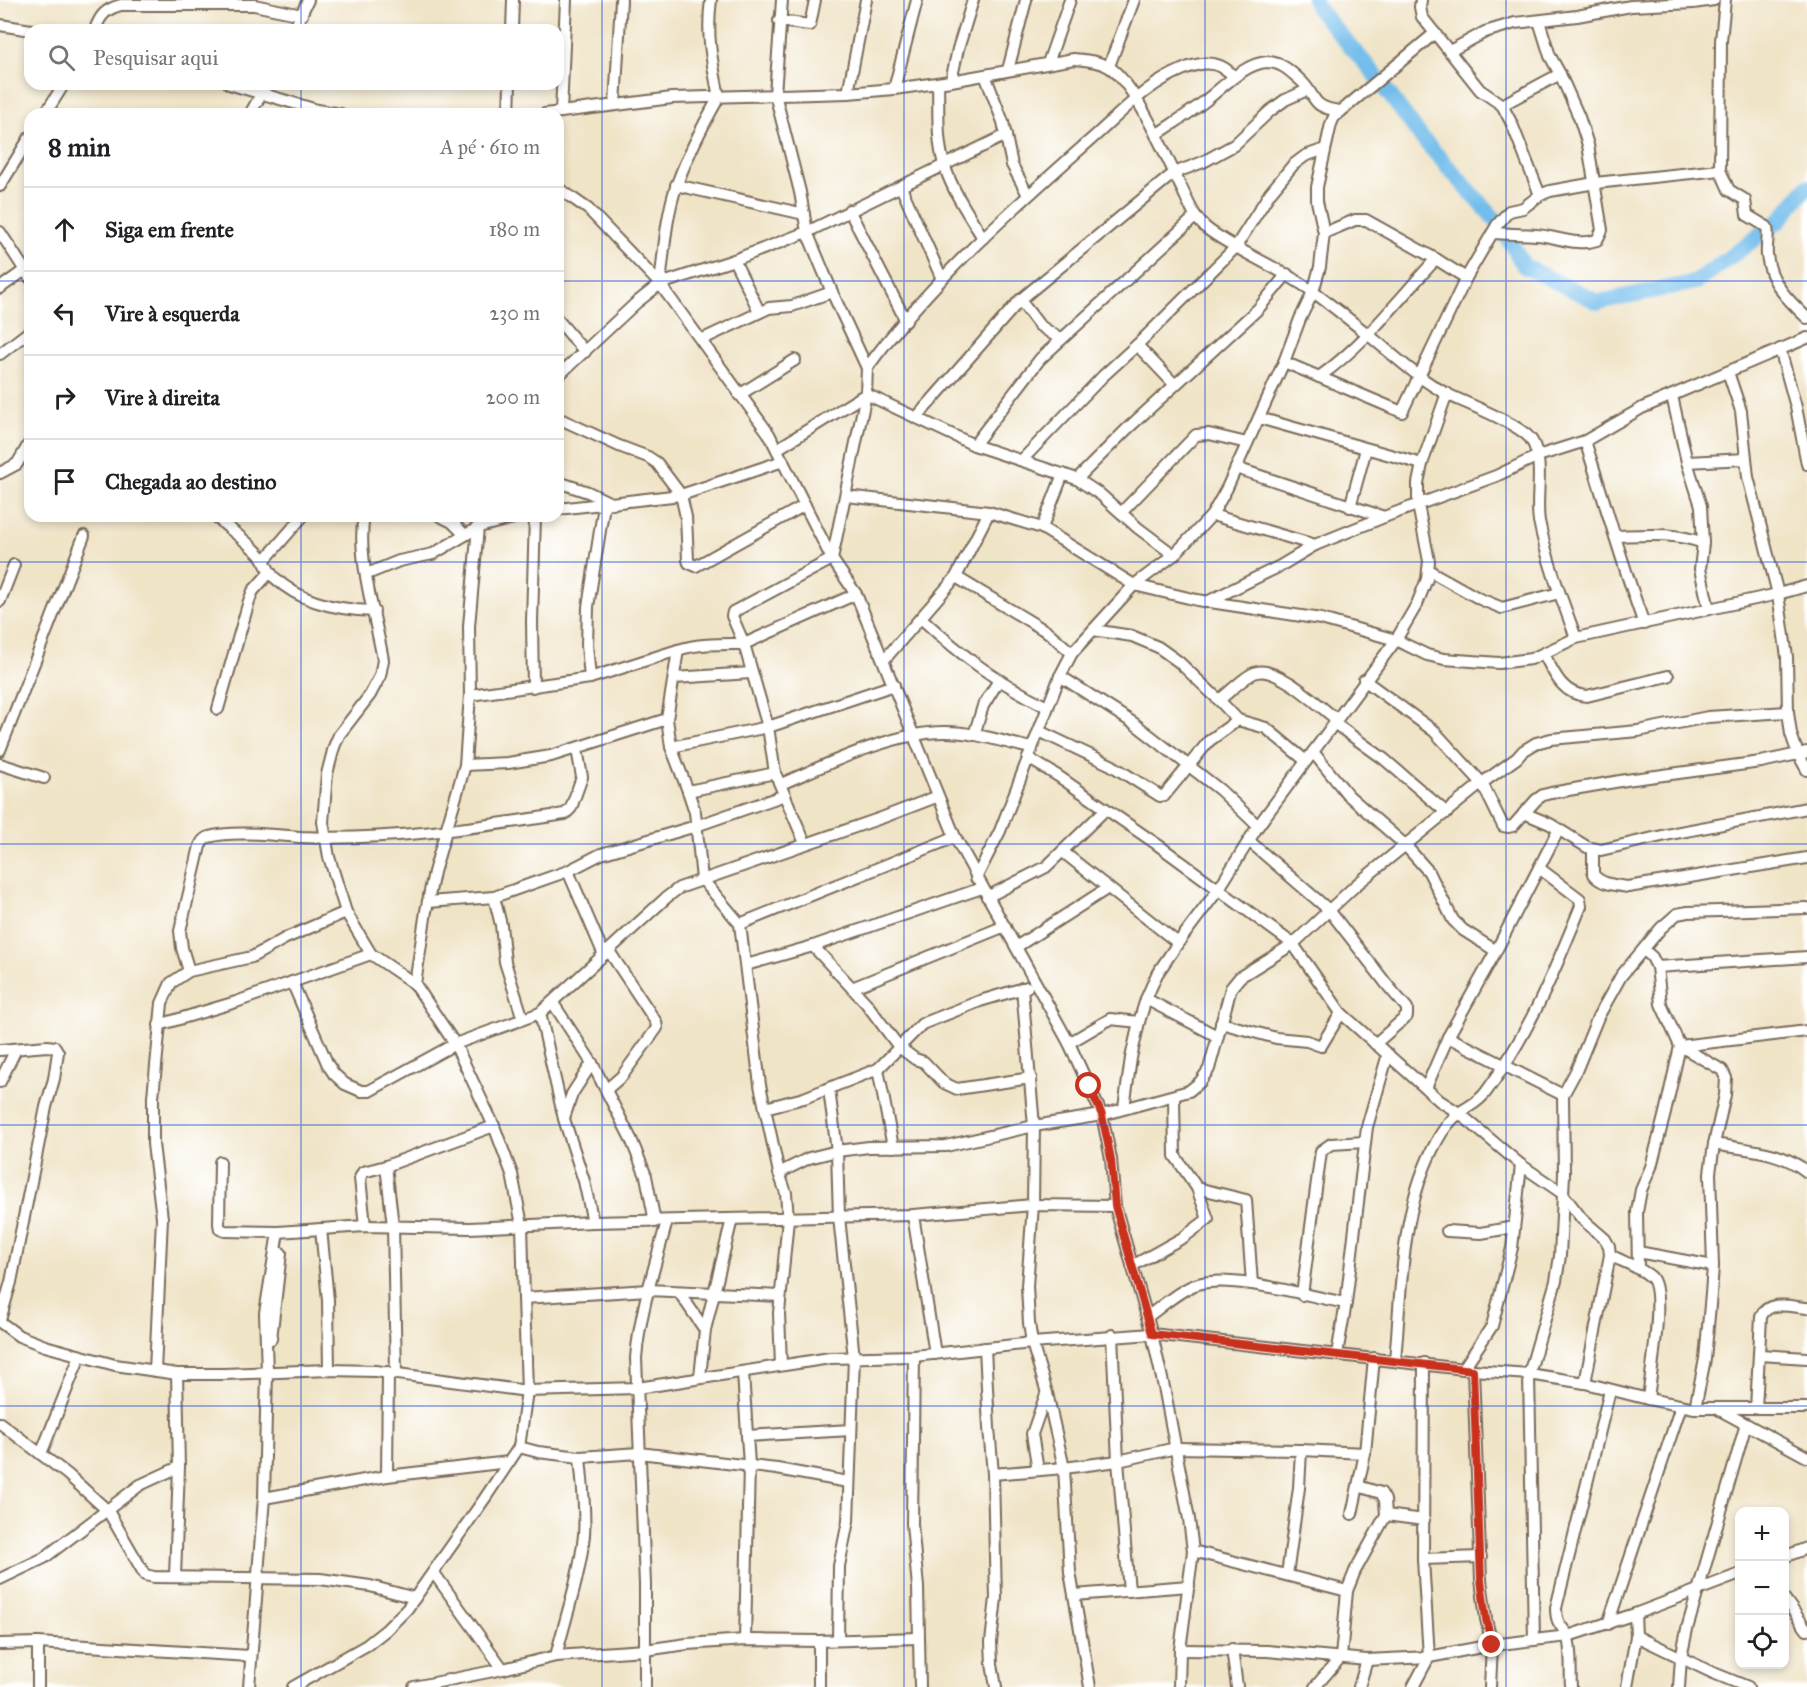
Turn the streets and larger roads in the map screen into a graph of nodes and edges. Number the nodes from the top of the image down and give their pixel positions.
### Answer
1 (308, 0) edge
2 (513, 0) edge
3 (567, 0) edge
4 (621, 0) edge
5 (711, 0) edge
6 (782, 0) edge
7 (815, 0) edge
8 (866, 0) edge
9 (918, 0) edge
10 (973, 0) edge
11 (1026, 0) edge
12 (1071, 0) edge
13 (1134, 0) edge
14 (1421, 0) edge
15 (1714, 0) edge
16 (1725, 0) edge
17 (302, 15) junction
18 (779, 21) junction
19 (1539, 21) junction
20 (97, 24) edge
21 (297, 24) edge
22 (512, 24) edge
23 (0, 25) edge
24 (24, 29) edge
25 (1436, 33) junction
26 (1450, 51) junction
27 (564, 56) edge
28 (1048, 63) junction
29 (1109, 66) junction
30 (1008, 70) junction
31 (1560, 74) junction
32 (985, 75) junction
33 (1234, 76) junction
34 (951, 81) junction
35 (938, 83) junction
36 (894, 89) junction
37 (60, 90) edge
38 (263, 90) edge
39 (266, 90) edge
40 (510, 90) edge
41 (562, 90) edge
42 (1307, 90) junction
43 (848, 93) junction
44 (775, 94) junction
45 (719, 97) junction
46 (1135, 98) junction
47 (615, 105) junction
48 (1502, 105) junction
49 (49, 108) edge
50 (253, 108) edge
51 (311, 108) edge
52 (509, 108) edge
53 (561, 108) edge
54 (1340, 111) junction
55 (564, 112) edge
56 (1006, 135) junction
57 (1156, 135) junction
58 (24, 147) edge
59 (1325, 148) junction
60 (944, 166) junction
61 (1720, 170) junction
62 (1174, 173) junction
63 (1595, 183) junction
64 (676, 185) junction
65 (0, 186) edge
66 (901, 187) junction
67 (564, 192) edge
68 (1028, 195) junction
69 (1540, 195) junction
70 (849, 210) junction
71 (804, 214) junction
72 (1195, 217) junction
73 (0, 232) edge
74 (807, 232) junction
75 (1324, 233) junction
76 (1492, 233) junction
77 (983, 238) junction
78 (1235, 248) junction
79 (1436, 259) junction
80 (734, 260) junction
81 (24, 269) edge
82 (1287, 274) junction
83 (24, 276) edge
84 (1466, 278) junction
85 (942, 279) junction
86 (660, 284) junction
87 (0, 288) edge
88 (832, 292) junction
89 (1313, 292) junction
90 (1020, 300) junction
91 (759, 312) junction
92 (1807, 318) edge
93 (906, 321) junction
94 (564, 327) edge
95 (1368, 334) junction
96 (24, 336) edge
97 (1807, 338) edge
98 (1060, 339) junction
99 (701, 340) junction
100 (1137, 345) junction
101 (1780, 349) junction
102 (585, 352) junction
103 (0, 354) edge
104 (795, 360) dead end
105 (1284, 362) junction
106 (867, 368) junction
107 (564, 371) edge
108 (1728, 372) junction
109 (1418, 376) junction
110 (1319, 377) junction
111 (1175, 385) junction
112 (1447, 393) junction
113 (866, 394) junction
114 (739, 395) junction
115 (1672, 396) junction
116 (1802, 406) edge
117 (916, 418) junction
118 (1259, 418) junction
119 (564, 421) edge
120 (1584, 441) junction
121 (1247, 443) junction
122 (974, 445) junction
123 (777, 449) junction
124 (1366, 449) junction
125 (24, 452) edge
126 (1538, 456) junction
127 (1746, 459) junction
128 (1022, 460) junction
129 (783, 461) junction
130 (1687, 462) junction
131 (1422, 464) junction
132 (1807, 464) edge
133 (1236, 468) junction
134 (0, 473) edge
135 (1063, 474) junction
136 (1077, 479) junction
137 (564, 484) edge
138 (681, 495) junction
139 (846, 496) junction
140 (608, 504) junction
141 (805, 505) junction
142 (1418, 505) junction
143 (1350, 507) junction
144 (564, 508) edge
145 (989, 512) junction
146 (1122, 512) junction
147 (1212, 515) junction
148 (1384, 517) junction
149 (221, 522) edge
150 (298, 522) edge
151 (363, 522) edge
152 (452, 522) edge
153 (479, 522) edge
154 (535, 522) edge
155 (1042, 528) junction
156 (464, 534) junction
157 (84, 536) dead end
158 (1615, 536) junction
159 (1703, 543) junction
160 (1315, 545) junction
161 (1174, 555) junction
162 (832, 559) junction
163 (264, 561) junction
164 (14, 565) dead end
165 (1428, 570) junction
166 (270, 572) junction
167 (367, 574) junction
168 (956, 577) junction
169 (1134, 585) junction
170 (1807, 586) edge
171 (1559, 593) junction
172 (855, 594) junction
173 (1778, 594) junction
174 (0, 601) edge
175 (1206, 602) junction
176 (1709, 609) junction
177 (374, 611) junction
178 (921, 618) junction
179 (1644, 624) junction
180 (1093, 630) junction
181 (1576, 638) junction
182 (1396, 640) junction
183 (744, 644) junction
184 (678, 650) junction
185 (1072, 653) junction
186 (1544, 654) junction
187 (884, 660) junction
188 (751, 673) junction
189 (1060, 676) junction
190 (1668, 676) dead end
191 (590, 678) junction
192 (674, 678) junction
193 (1364, 680) junction
194 (999, 681) junction
195 (894, 686) junction
196 (533, 687) junction
197 (470, 695) junction
198 (1219, 700) junction
199 (1047, 707) junction
200 (218, 709) dead end
201 (1788, 712) junction
202 (667, 719) junction
203 (1238, 720) junction
204 (1335, 721) junction
205 (768, 727) junction
206 (1039, 731) junction
207 (911, 734) junction
208 (974, 735) junction
209 (671, 747) junction
210 (577, 749) junction
211 (0, 750) edge
212 (1029, 753) junction
213 (1803, 753) edge
214 (1310, 756) junction
215 (0, 764) edge
216 (465, 765) junction
217 (1188, 766) junction
218 (1807, 770) edge
219 (775, 773) junction
220 (44, 778) dead end
221 (781, 783) junction
222 (1482, 783) junction
223 (688, 791) junction
224 (785, 795) junction
225 (936, 797) junction
226 (1807, 808) edge
227 (1106, 809) junction
228 (1447, 813) junction
229 (1524, 813) junction
230 (1258, 825) junction
231 (696, 826) junction
232 (1559, 829) junction
233 (447, 831) junction
234 (955, 837) junction
235 (324, 838) junction
236 (1249, 841) junction
237 (805, 843) junction
238 (1405, 845) junction
239 (1593, 849) junction
240 (1063, 852) junction
241 (1807, 858) edge
242 (1539, 868) junction
243 (568, 871) junction
244 (702, 879) junction
245 (982, 888) junction
246 (1108, 888) junction
247 (1218, 890) junction
248 (494, 897) junction
249 (428, 902) junction
250 (1807, 908) edge
251 (1329, 910) junction
252 (346, 912) junction
253 (740, 924) junction
254 (1005, 926) junction
255 (1178, 943) junction
256 (1293, 944) junction
257 (813, 946) junction
258 (1016, 947) junction
259 (1644, 950) junction
260 (1496, 951) junction
261 (606, 953) junction
262 (371, 954) junction
263 (1807, 957) edge
264 (746, 965) junction
265 (1657, 967) junction
266 (189, 971) junction
267 (292, 981) junction
268 (415, 984) junction
269 (1036, 984) junction
270 (852, 988) junction
271 (1022, 988) junction
272 (1146, 999) junction
273 (553, 1003) junction
274 (1341, 1012) junction
275 (540, 1013) junction
276 (523, 1019) junction
277 (1139, 1022) junction
278 (1221, 1023) junction
279 (159, 1026) junction
280 (1807, 1031) edge
281 (1217, 1036) junction
282 (1448, 1037) junction
283 (1069, 1043) junction
284 (455, 1044) junction
285 (1375, 1044) junction
286 (1680, 1046) junction
287 (899, 1047) junction
288 (16, 1049) junction
289 (0, 1050) edge
290 (1388, 1054) junction
291 (592, 1063) junction
292 (1504, 1067) junction
293 (878, 1068) junction
294 (1030, 1078) junction
295 (0, 1082) edge
296 (1426, 1088) junction
297 (607, 1089) junction
298 (828, 1089) junction
299 (1563, 1095) junction
300 (1174, 1097) junction
301 (765, 1108) junction
302 (1124, 1108) junction
303 (1459, 1113) junction
304 (1102, 1115) junction
305 (564, 1119) junction
306 (494, 1126) junction
307 (1034, 1126) junction
308 (1365, 1142) junction
309 (1714, 1144) junction
310 (893, 1147) junction
311 (837, 1151) junction
312 (220, 1162) dead end
313 (1521, 1165) junction
314 (386, 1166) junction
315 (1807, 1172) edge
316 (779, 1173) junction
317 (1197, 1188) junction
318 (1562, 1193) junction
319 (1033, 1205) junction
320 (1115, 1206) junction
321 (913, 1215) junction
322 (839, 1217) junction
323 (732, 1219) junction
324 (788, 1219) junction
325 (667, 1221) junction
326 (593, 1222) junction
327 (655, 1222) junction
328 (522, 1225) junction
329 (365, 1226) junction
330 (393, 1226) junction
331 (1514, 1227) junction
332 (321, 1229) junction
333 (1447, 1231) dead end
334 (280, 1232) junction
335 (1638, 1252) junction
336 (1610, 1255) junction
337 (1132, 1266) junction
338 (1713, 1266) junction
339 (1638, 1269) junction
340 (1252, 1284) junction
341 (648, 1290) junction
342 (679, 1292) junction
343 (714, 1293) junction
344 (1302, 1295) junction
345 (780, 1296) junction
346 (524, 1298) junction
347 (1346, 1303) junction
348 (1807, 1308) edge
349 (1146, 1317) junction
350 (0, 1321) edge
351 (705, 1330) junction
352 (1152, 1334) junction
353 (1112, 1335) junction
354 (1032, 1343) junction
355 (985, 1348) junction
356 (935, 1354) junction
357 (1337, 1354) junction
358 (1760, 1355) junction
359 (80, 1356) junction
360 (914, 1356) junction
361 (854, 1358) junction
362 (1374, 1358) junction
363 (1807, 1358) edge
364 (1395, 1360) junction
365 (1424, 1364) junction
366 (781, 1365) junction
367 (1468, 1369) junction
368 (329, 1370) junction
369 (155, 1371) junction
370 (267, 1372) junction
371 (392, 1372) junction
372 (743, 1373) junction
373 (177, 1374) junction
374 (1529, 1374) junction
375 (700, 1377) junction
376 (1585, 1383) junction
377 (638, 1388) junction
378 (1610, 1390) junction
379 (527, 1391) junction
380 (1047, 1394) junction
381 (1647, 1400) junction
382 (1681, 1406) junction
383 (1695, 1408) junction
384 (1718, 1408) junction
385 (1756, 1408) junction
386 (1807, 1408) edge
387 (0, 1423) edge
388 (1746, 1424) junction
389 (850, 1430) junction
390 (747, 1436) junction
391 (519, 1447) junction
392 (1176, 1448) junction
393 (1301, 1450) junction
394 (639, 1453) junction
395 (1365, 1453) junction
396 (41, 1454) junction
397 (580, 1457) junction
398 (1807, 1457) edge
399 (1118, 1461) junction
400 (509, 1462) junction
401 (749, 1465) junction
402 (179, 1467) junction
403 (1064, 1468) junction
404 (1038, 1470) junction
405 (993, 1474) junction
406 (387, 1476) junction
407 (848, 1482) junction
408 (1358, 1486) junction
409 (264, 1498) junction
410 (108, 1510) junction
411 (1352, 1514) dead end
412 (1386, 1515) junction
413 (1424, 1520) junction
414 (1807, 1548) edge
415 (1193, 1551) junction
416 (1789, 1555) edge
417 (1481, 1557) junction
418 (1423, 1558) junction
419 (434, 1573) junction
420 (1287, 1575) junction
421 (1735, 1576) edge
422 (175, 1577) junction
423 (0, 1579) edge
424 (258, 1579) junction
425 (1189, 1586) junction
426 (1129, 1591) junction
427 (1347, 1591) junction
428 (1699, 1591) junction
429 (1074, 1596) junction
430 (415, 1598) junction
431 (1789, 1604) edge
432 (1635, 1614) junction
433 (1608, 1624) junction
434 (1807, 1630) edge
435 (1636, 1635) junction
436 (1568, 1636) junction
437 (918, 1638) junction
438 (745, 1640) junction
439 (838, 1640) junction
440 (1534, 1640) junction
441 (819, 1641) junction
442 (38, 1643) junction
443 (0, 1644) edge
444 (1492, 1645) junction
445 (1232, 1649) junction
446 (645, 1650) junction
447 (1180, 1650) junction
448 (250, 1656) junction
449 (556, 1656) junction
450 (1341, 1657) junction
451 (1429, 1657) junction
452 (1681, 1658) junction
453 (1367, 1660) junction
454 (503, 1669) junction
455 (1742, 1686) edge
456 (38, 1687) edge
457 (249, 1687) edge
458 (293, 1687) edge
459 (414, 1687) edge
460 (645, 1687) edge
461 (819, 1687) edge
462 (920, 1687) edge
463 (996, 1687) edge
464 (1090, 1687) edge
465 (1179, 1687) edge
466 (1237, 1687) edge
467 (1315, 1687) edge
468 (1359, 1687) edge
469 (1413, 1687) edge
470 (1490, 1687) edge
471 (1571, 1687) edge
472 (1627, 1687) edge
473 (1679, 1687) edge

1 - 17 street
2 - 22 street
3 - 27 street
4 - 47 street
5 - 45 street
6 - 18 street
7 - 18 street
8 - 43 street
9 - 36 street
10 - 34 street
11 - 30 street
12 - 28 street
13 - 29 street
14 - 25 street
15 - 19 street
16 - 61 street
17 - 20 street
17 - 21 street
18 - 44 street
19 - 26 street
19 - 31 street
23 - 24 street
25 - 26 street
25 - 54 street
26 - 48 street
28 - 29 street
28 - 30 street
29 - 46 street
30 - 32 street
31 - 48 street
31 - 63 street
32 - 34 street
32 - 56 street
33 - 42 street
33 - 46 street
33 - 57 street
34 - 35 street
35 - 36 street
35 - 60 street
36 - 43 street
37 - 49 street
38 - 50 street
39 - 51 street
40 - 52 street
41 - 53 street
42 - 54 street
42 - 62 street
43 - 44 street
44 - 45 street
44 - 71 street
45 - 47 street
45 - 64 street
46 - 57 street
46 - 68 street
47 - 55 street
48 - 69 street
54 - 59 street
56 - 60 street
56 - 68 street
57 - 62 street
58 - 65 street
59 - 75 street
59 - 78 street
60 - 66 street
60 - 77 street
61 - 63 street
61 - 92 street
62 - 72 street
62 - 90 street
63 - 69 street
63 - 76 street
64 - 71 street
64 - 86 street
66 - 70 street
66 - 85 street
67 - 86 street
68 - 77 street
69 - 76 street
70 - 74 street
70 - 93 street
71 - 74 street
72 - 78 street
72 - 98 street
73 - 81 street
74 - 80 street
74 - 88 street
75 - 79 street
75 - 89 street
76 - 84 street
77 - 85 street
78 - 82 street
78 - 100 street
79 - 84 street
79 - 95 street
80 - 86 street
80 - 91 street
82 - 89 street
82 - 111 street
83 - 87 street
84 - 109 street
85 - 93 street
86 - 99 street
86 - 102 street
88 - 91 street
88 - 106 street
89 - 95 street
89 - 105 street
90 - 98 street
90 - 117 street
91 - 99 street
93 - 106 street
94 - 102 street
95 - 109 street
95 - 110 street
96 - 103 street
97 - 101 street
98 - 122 street
99 - 114 street
100 - 111 street
100 - 128 street
101 - 108 street
101 - 116 street
102 - 107 street
104 - 114 street
105 - 110 street
105 - 118 street
106 - 113 street
108 - 115 street
108 - 127 street
109 - 110 street
109 - 112 street
111 - 136 street
112 - 126 street
112 - 131 street
113 - 117 street
113 - 123 street
113 - 139 street
114 - 123 street
115 - 120 street
115 - 130 street
116 - 132 street
117 - 122 street
118 - 121 street
118 - 124 street
119 - 138 street
120 - 126 street
120 - 158 street
121 - 133 street
121 - 146 street
122 - 128 street
123 - 129 street
124 - 131 street
124 - 143 street
125 - 134 street
126 - 142 street
126 - 171 street
127 - 130 street
127 - 173 street
128 - 135 street
129 - 138 street
129 - 141 street
130 - 159 street
131 - 142 street
133 - 143 street
133 - 147 street
135 - 136 street
135 - 155 street
136 - 146 street
137 - 140 street
138 - 140 street
138 - 141 street
139 - 145 street
139 - 162 street
140 - 144 street
140 - 191 street
141 - 162 street
142 - 148 street
142 - 165 street
143 - 148 street
145 - 155 street
145 - 168 street
146 - 161 street
147 - 160 street
147 - 161 street
148 - 160 street
149 - 163 street
150 - 163 street
151 - 167 street
152 - 156 street
153 - 156 street
153 - 197 street
154 - 196 street
155 - 169 street
156 - 167 street
157 - 211 street
158 - 159 street
158 - 179 street
159 - 176 street
160 - 175 street
161 - 169 street
162 - 172 street
162 - 183 street
163 - 166 street
164 - 174 street
165 - 171 street
165 - 182 street
166 - 177 street
166 - 200 street
167 - 177 street
168 - 178 street
168 - 185 street
169 - 175 street
169 - 180 street
170 - 173 street
171 - 181 street
172 - 183 street
172 - 187 street
173 - 176 street
173 - 201 street
175 - 182 street
176 - 179 street
177 - 235 street
178 - 187 street
178 - 194 street
179 - 181 street
180 - 185 street
180 - 198 street
181 - 186 street
182 - 186 street
182 - 193 street
183 - 184 street
183 - 188 street
184 - 191 street
184 - 192 street
185 - 189 street
186 - 190 street
187 - 195 street
188 - 192 street
188 - 205 street
189 - 199 street
189 - 217 street
191 - 196 street
192 - 202 street
193 - 204 street
193 - 222 street
194 - 199 street
194 - 208 street
195 - 205 street
195 - 207 street
196 - 197 street
197 - 216 street
198 - 203 street
198 - 204 street
199 - 206 street
201 - 213 street
201 - 222 street
202 - 209 street
202 - 210 street
203 - 214 street
203 - 217 street
204 - 214 street
204 - 228 street
205 - 209 street
205 - 219 street
206 - 212 street
206 - 217 street
207 - 208 street
207 - 221 street
207 - 225 street
208 - 212 street
209 - 223 street
210 - 216 street
210 - 233 street
212 - 227 street
212 - 245 street
213 - 218 street
213 - 229 street
214 - 230 street
214 - 238 street
215 - 220 street
216 - 233 street
217 - 230 street
219 - 221 street
219 - 223 street
221 - 224 street
222 - 228 street
222 - 229 street
223 - 231 street
224 - 231 street
224 - 237 street
225 - 234 street
225 - 237 street
226 - 239 street
227 - 240 street
227 - 247 street
228 - 238 street
229 - 232 street
230 - 236 street
231 - 243 street
231 - 244 street
232 - 239 street
232 - 242 street
233 - 235 street
233 - 249 street
234 - 245 street
234 - 253 street
235 - 252 street
235 - 266 street
236 - 247 street
236 - 251 street
237 - 244 street
238 - 251 street
238 - 260 street
239 - 241 street
240 - 245 street
240 - 246 street
242 - 260 street
242 - 292 street
243 - 248 street
243 - 261 street
244 - 253 street
244 - 261 street
245 - 254 street
245 - 257 street
246 - 255 street
246 - 258 street
247 - 255 street
247 - 256 street
248 - 249 street
248 - 276 street
249 - 268 street
250 - 259 street
251 - 256 street
251 - 285 street
252 - 262 street
252 - 266 street
253 - 264 street
254 - 258 street
254 - 270 street
255 - 272 street
256 - 274 street
256 - 278 street
257 - 264 street
257 - 270 street
258 - 269 street
259 - 265 street
259 - 299 street
260 - 282 street
261 - 273 street
261 - 297 street
262 - 267 street
262 - 268 street
263 - 265 street
264 - 301 street
265 - 286 street
266 - 279 street
267 - 279 street
267 - 284 street
268 - 284 street
269 - 271 street
269 - 283 street
270 - 287 street
271 - 287 street
271 - 294 street
272 - 277 street
272 - 281 street
273 - 275 street
273 - 291 street
274 - 278 street
274 - 285 street
275 - 276 street
275 - 305 street
276 - 284 street
277 - 283 street
277 - 302 street
278 - 281 street
279 - 369 street
280 - 286 street
281 - 300 street
282 - 292 street
282 - 296 street
283 - 304 street
284 - 306 street
285 - 290 street
286 - 309 street
286 - 335 street
287 - 293 street
287 - 294 street
288 - 289 street
288 - 295 street
288 - 350 street
290 - 296 street
290 - 308 street
291 - 297 street
291 - 305 street
292 - 299 street
292 - 303 street
293 - 298 street
293 - 310 street
294 - 307 street
296 - 303 street
297 - 327 street
298 - 301 street
298 - 311 street
299 - 318 street
300 - 302 street
300 - 317 street
301 - 316 street
302 - 304 street
303 - 313 street
303 - 364 street
304 - 307 street
304 - 320 street
305 - 326 street
306 - 314 street
306 - 328 street
307 - 310 street
307 - 319 street
308 - 344 street
308 - 347 street
309 - 315 street
309 - 338 street
310 - 311 street
311 - 316 street
311 - 322 street
312 - 334 street
313 - 318 street
313 - 331 street
314 - 329 street
314 - 330 street
316 - 324 street
317 - 337 street
317 - 340 street
318 - 336 street
318 - 374 street
319 - 320 street
319 - 321 street
319 - 354 street
320 - 337 street
321 - 322 street
321 - 356 street
322 - 324 street
322 - 361 street
323 - 324 street
323 - 325 street
323 - 343 street
324 - 345 street
325 - 327 street
325 - 341 street
326 - 327 street
326 - 328 street
328 - 330 street
328 - 346 street
329 - 330 street
329 - 332 street
330 - 371 street
331 - 333 street
331 - 367 street
332 - 334 street
332 - 368 street
334 - 370 street
335 - 338 street
335 - 339 street
336 - 339 street
336 - 376 street
337 - 349 street
338 - 383 street
339 - 381 street
340 - 344 street
340 - 349 street
341 - 342 street
341 - 346 street
341 - 377 street
342 - 343 street
342 - 351 street
343 - 345 street
343 - 351 street
344 - 347 street
345 - 366 street
346 - 379 street
347 - 357 street
348 - 358 street
349 - 352 street
350 - 359 street
351 - 375 street
352 - 353 street
352 - 357 street
352 - 392 street
353 - 354 street
353 - 399 street
354 - 355 street
354 - 380 street
355 - 356 street
355 - 405 street
356 - 360 street
357 - 362 street
358 - 363 street
358 - 385 street
359 - 369 street
359 - 396 street
360 - 361 street
360 - 437 street
361 - 366 street
361 - 389 street
362 - 364 street
362 - 395 street
364 - 365 street
365 - 367 street
365 - 413 street
366 - 372 street
367 - 374 street
367 - 417 street
368 - 370 street
368 - 371 street
369 - 373 street
370 - 373 street
370 - 409 street
371 - 379 street
371 - 406 street
372 - 375 street
372 - 390 street
373 - 402 street
374 - 376 street
374 - 440 street
375 - 377 street
376 - 378 street
377 - 379 street
377 - 394 street
378 - 381 street
378 - 436 street
379 - 391 street
380 - 403 street
380 - 404 street
381 - 382 street
382 - 383 street
382 - 433 street
383 - 384 street
384 - 385 street
384 - 388 street
385 - 386 street
387 - 396 street
388 - 398 street
388 - 428 street
389 - 390 street
389 - 407 street
390 - 401 street
391 - 397 street
391 - 400 street
392 - 393 street
392 - 399 street
392 - 415 street
393 - 395 street
393 - 420 street
394 - 397 street
394 - 401 street
394 - 446 street
395 - 408 street
396 - 410 street
397 - 449 street
399 - 403 street
399 - 426 street
400 - 406 street
400 - 419 street
401 - 407 street
401 - 438 street
402 - 410 street
402 - 422 street
403 - 404 street
403 - 429 street
404 - 405 street
405 - 463 street
406 - 409 street
407 - 439 street
408 - 411 street
408 - 412 street
409 - 424 street
410 - 422 street
410 - 423 street
412 - 413 street
412 - 427 street
413 - 418 street
414 - 416 street
415 - 420 street
415 - 425 street
417 - 418 street
417 - 444 street
418 - 451 street
419 - 430 street
419 - 454 street
420 - 427 street
421 - 428 street
422 - 424 street
424 - 430 street
424 - 448 street
425 - 426 street
425 - 447 street
426 - 429 street
427 - 450 street
428 - 432 street
428 - 452 street
429 - 464 street
430 - 458 street
431 - 434 street
432 - 433 street
432 - 435 street
433 - 436 street
435 - 452 street
435 - 472 street
436 - 440 street
436 - 471 street
437 - 439 street
437 - 462 street
438 - 441 street
438 - 446 street
439 - 441 street
440 - 444 street
441 - 461 street
442 - 443 street
442 - 448 street
442 - 456 street
444 - 451 street
444 - 470 street
445 - 447 street
445 - 450 street
445 - 466 street
446 - 449 street
446 - 460 street
447 - 465 street
448 - 457 street
449 - 454 street
450 - 453 street
450 - 467 street
451 - 453 street
451 - 469 street
452 - 455 street
452 - 473 street
453 - 468 street
454 - 459 street

